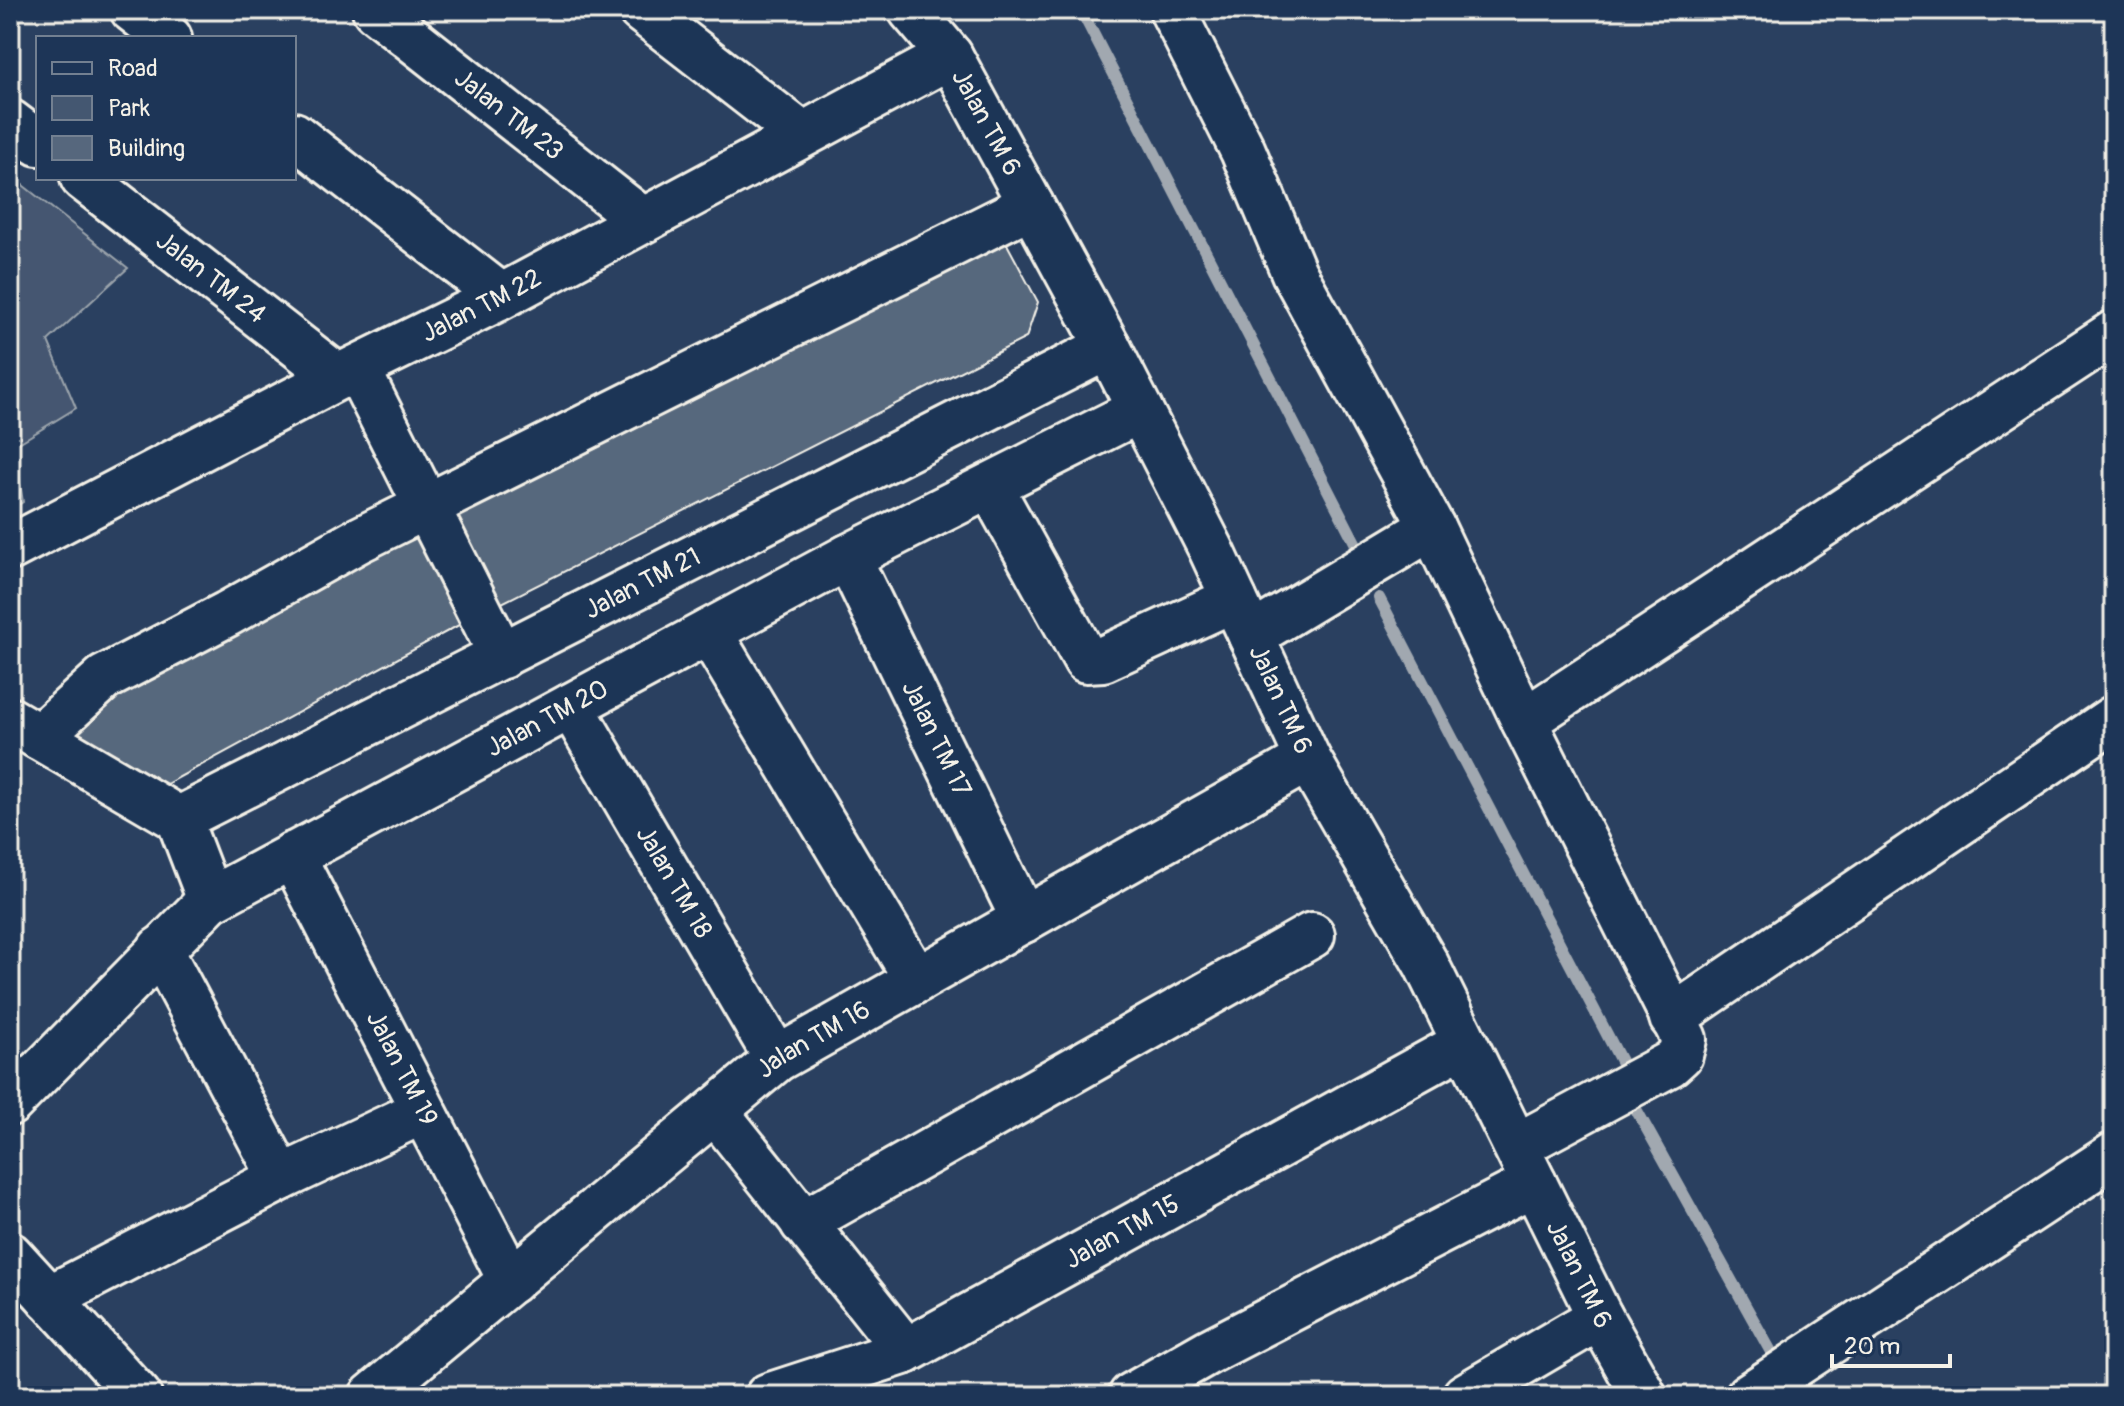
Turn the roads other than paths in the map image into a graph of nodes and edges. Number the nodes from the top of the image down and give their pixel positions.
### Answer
1 (375, 10) edge
2 (641, 10) edge
3 (911, 10) edge
4 (1172, 10) edge
5 (950, 56) junction
6 (10, 122) edge
7 (801, 134) junction
8 (296, 137) edge
9 (36, 142) edge
10 (86, 180) edge
11 (1031, 205) junction
12 (641, 219) junction
13 (501, 296) junction
14 (2114, 333) edge
15 (1108, 347) junction
16 (348, 372) junction
17 (1140, 410) junction
18 (990, 486) junction
19 (427, 506) junction
20 (1432, 527) junction
21 (10, 548) edge
22 (848, 557) junction
23 (1243, 618) junction
24 (709, 632) junction
25 (502, 656) junction
26 (571, 706) junction
27 (2114, 718) edge
28 (1524, 721) junction
29 (24, 728) edge
30 (1308, 759) junction
31 (179, 819) junction
32 (292, 855) junction
33 (210, 900) junction
34 (1024, 920) junction
35 (1312, 935) dead end
36 (160, 949) junction
37 (917, 980) junction
38 (1672, 1018) junction
39 (1465, 1043) junction
40 (777, 1059) junction
41 (10, 1103) edge
42 (423, 1111) junction
43 (715, 1111) junction
44 (2114, 1155) edge
45 (1525, 1164) junction
46 (281, 1178) junction
47 (803, 1223) junction
48 (10, 1255) edge
49 (511, 1281) junction
50 (49, 1298) junction
51 (1600, 1317) junction
52 (906, 1351) junction
53 (139, 1396) edge
54 (372, 1396) edge
55 (768, 1396) edge
56 (1131, 1396) edge
57 (1465, 1396) edge
58 (1644, 1396) edge
59 (1748, 1396) edge

1 - 12 street, Jalan TM 23
2 - 7 street
3 - 5 street, Jalan TM 6
4 - 20 street
5 - 7 street, Jalan TM 22
5 - 11 street, Jalan TM 6
6 - 9 street
7 - 12 street, Jalan TM 22
8 - 13 street
10 - 16 street, Jalan TM 24
11 - 15 street, Jalan TM 6
11 - 19 street
12 - 13 street, Jalan TM 22
13 - 16 street, Jalan TM 22
14 - 28 street
15 - 17 street, Jalan TM 6
15 - 25 street, Jalan TM 21
16 - 19 street
16 - 21 street, Jalan TM 22
17 - 18 street, Jalan TM 20
17 - 23 street, Jalan TM 6
18 - 22 street, Jalan TM 20
18 - 23 street
19 - 25 street
19 - 29 street
20 - 23 street
20 - 28 street
22 - 24 street, Jalan TM 20
22 - 34 street, Jalan TM 17
23 - 30 street, Jalan TM 6
24 - 26 street, Jalan TM 20
24 - 37 street
25 - 31 street, Jalan TM 21
26 - 32 street, Jalan TM 20
26 - 40 street, Jalan TM 18
27 - 38 street
28 - 38 street
29 - 31 street
30 - 34 street, Jalan TM 16
30 - 39 street, Jalan TM 6
31 - 33 street
32 - 33 street, Jalan TM 20
32 - 42 street, Jalan TM 19
33 - 36 street, Jalan TM 20
34 - 37 street, Jalan TM 16
35 - 47 street
36 - 41 street, Jalan TM 20
36 - 46 street
37 - 40 street, Jalan TM 16
38 - 45 street
39 - 45 street, Jalan TM 6
39 - 52 street, Jalan TM 15
40 - 43 street, Jalan TM 16
42 - 46 street
42 - 49 street, Jalan TM 19
43 - 47 street
43 - 49 street, Jalan TM 16
44 - 59 street
45 - 51 street, Jalan TM 6
45 - 56 street
46 - 50 street
47 - 52 street
48 - 50 street
49 - 54 street, Jalan TM 16
50 - 53 street
51 - 57 street
51 - 58 street, Jalan TM 6
52 - 55 street, Jalan TM 15

